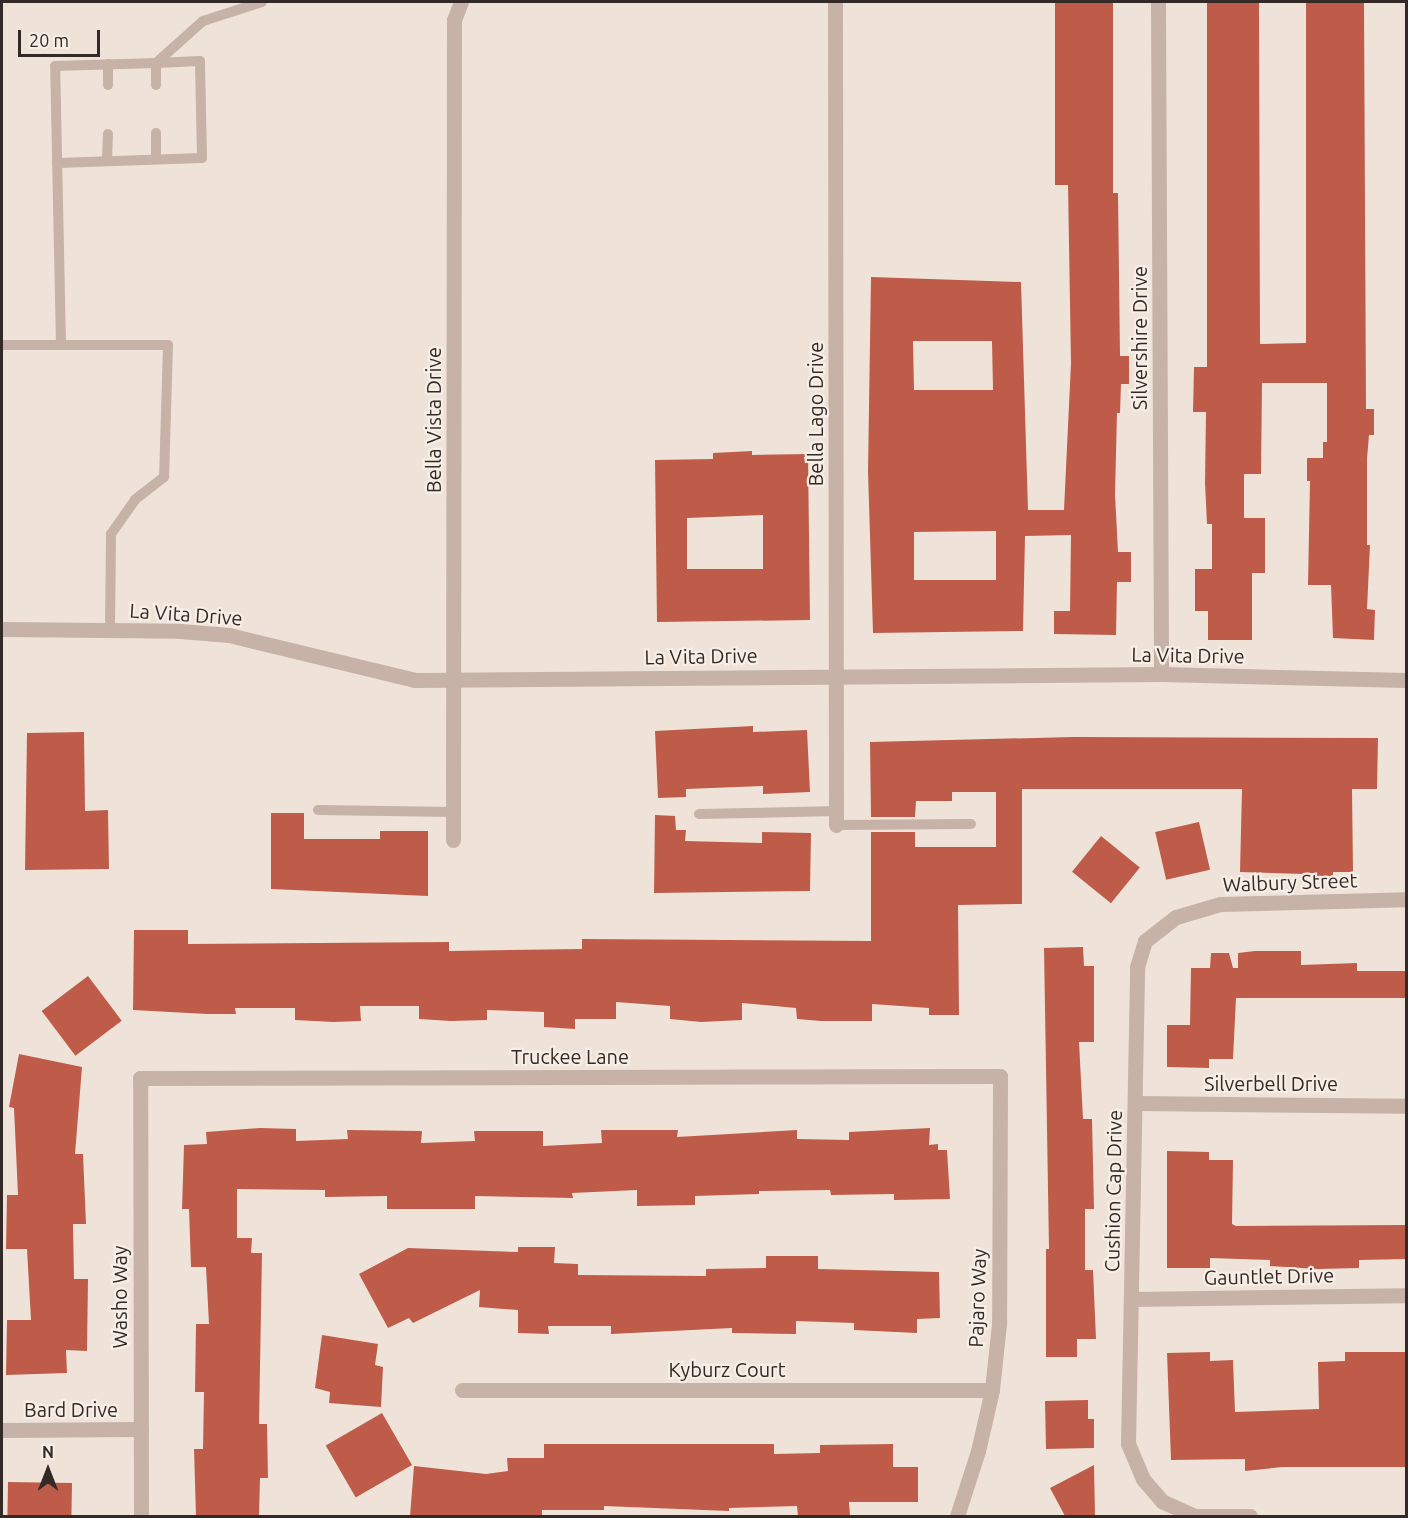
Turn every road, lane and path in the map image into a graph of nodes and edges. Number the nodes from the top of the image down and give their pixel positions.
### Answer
1 (262, 2) edge
2 (461, 2) edge
3 (835, 2) edge
4 (1158, 2) edge
5 (156, 63) junction
6 (108, 64) junction
7 (108, 85) dead end
8 (156, 85) dead end
9 (156, 133) dead end
10 (108, 134) dead end
11 (156, 159) junction
12 (107, 161) junction
13 (57, 163) junction
14 (2, 345) edge
15 (61, 345) junction
16 (2, 629) edge
17 (110, 630) junction
18 (836, 675) junction
19 (1161, 675) junction
20 (453, 680) junction
21 (1407, 680) edge
22 (318, 810) dead end
23 (453, 812) junction
24 (699, 814) dead end
25 (837, 818) junction
26 (971, 824) dead end
27 (453, 840) dead end
28 (1407, 899) edge
29 (1176, 917) joint
30 (1000, 1076) joint
31 (140, 1078) joint
32 (1136, 1103) junction
33 (1407, 1106) edge
34 (1407, 1295) edge
35 (1132, 1299) junction
36 (462, 1390) dead end
37 (992, 1390) junction
38 (2, 1430) edge
39 (141, 1430) junction
40 (141, 1516) edge
41 (957, 1516) edge
42 (1250, 1516) edge

1 - 5 lane
2 - 20 street, Bella Vista Drive
3 - 18 street, Bella Lago Drive
4 - 19 street, Silvershire Drive
5 - 6 lane
5 - 8 lane
5 - 11 lane
6 - 7 lane
6 - 13 lane
9 - 11 lane
10 - 12 lane
11 - 12 lane
12 - 13 lane
13 - 15 lane
14 - 15 lane
15 - 17 lane
16 - 17 street, La Vita Drive
17 - 20 street, La Vita Drive
18 - 19 street, La Vita Drive
18 - 20 street, La Vita Drive
18 - 25 street, Bella Lago Drive
19 - 21 street, La Vita Drive
20 - 23 street, Bella Vista Drive
22 - 23 lane
23 - 27 street, Bella Vista Drive
24 - 25 lane
25 - 26 lane
28 - 29 street, Walbury Street
29 - 32 street, Cushion Cap Drive
30 - 31 street, Truckee Lane
30 - 37 street, Pajaro Way
31 - 39 street, Washo Way
32 - 33 street, Silverbell Drive
32 - 35 street, Cushion Cap Drive
34 - 35 street, Gauntlet Drive
35 - 42 street, Cushion Cap Drive
36 - 37 street, Kyburz Court
37 - 41 street, Pajaro Way
38 - 39 street, Bard Drive
39 - 40 street, Washo Way

